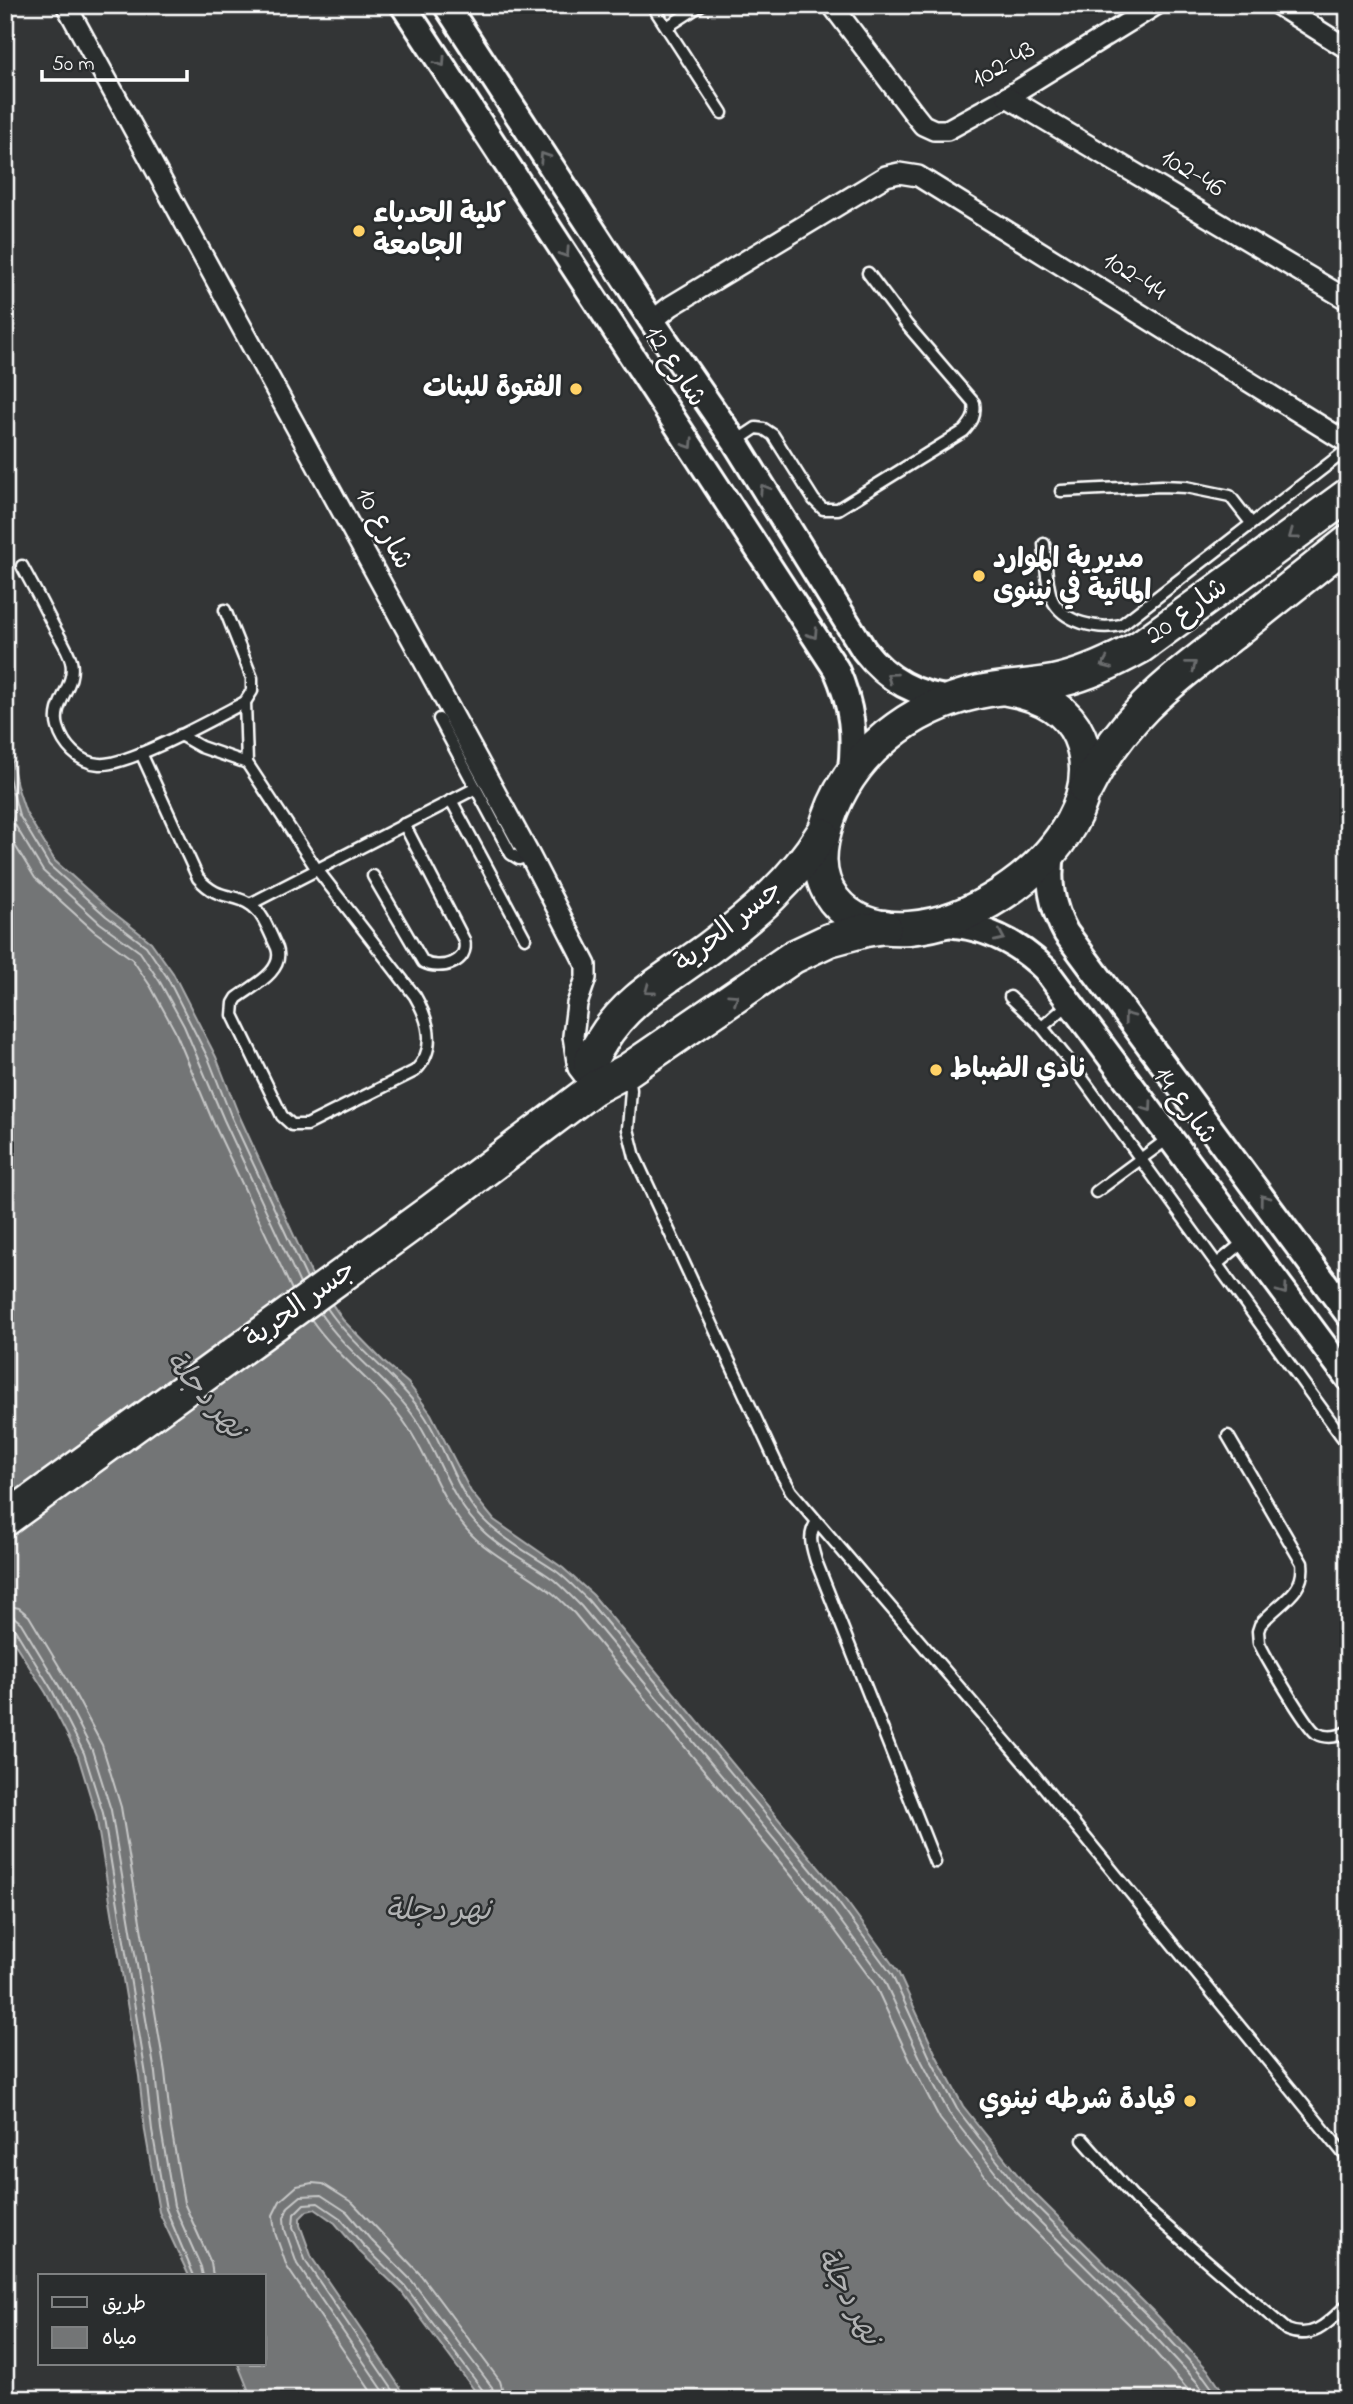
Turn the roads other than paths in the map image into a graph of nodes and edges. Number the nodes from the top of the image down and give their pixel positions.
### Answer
1 (66, 5) edge
2 (403, 5) edge
3 (446, 5) edge
4 (652, 5) edge
5 (701, 5) edge
6 (832, 5) edge
7 (1156, 5) edge
8 (1278, 5) edge
9 (667, 27) junction
10 (1348, 49) edge
11 (1007, 97) junction
12 (516, 113) junction
13 (722, 113) dead end
14 (488, 133) junction
15 (868, 273) dead end
16 (1348, 300) edge
17 (652, 321) junction
18 (735, 443) junction
19 (1348, 443) edge
20 (1348, 449) edge
21 (1061, 491) dead end
22 (1348, 495) edge
23 (1251, 523) junction
24 (1348, 542) edge
25 (1044, 544) dead end
26 (22, 566) dead end
27 (225, 610) dead end
28 (1007, 689) junction
29 (954, 699) junction
30 (245, 702) junction
31 (439, 719) dead end
32 (180, 735) junction
33 (141, 753) junction
34 (247, 763) junction
35 (850, 776) junction
36 (476, 788) junction
37 (1086, 790) junction
38 (451, 800) junction
39 (404, 824) junction
40 (825, 830) junction
41 (1053, 849) junction
42 (530, 856) junction
43 (316, 868) junction
44 (373, 876) dead end
45 (250, 904) junction
46 (934, 923) junction
47 (886, 928) junction
48 (525, 938) dead end
49 (1010, 997) dead end
50 (1072, 1002) junction
51 (1042, 1027) junction
52 (628, 1070) junction
53 (594, 1088) junction
54 (1170, 1138) junction
55 (1140, 1160) junction
56 (1096, 1192) dead end
57 (1246, 1239) junction
58 (1216, 1264) junction
59 (1348, 1314) edge
60 (1348, 1378) edge
61 (1228, 1436) dead end
62 (1348, 1445) edge
63 (5, 1520) edge
64 (817, 1522) junction
65 (1348, 1731) edge
66 (935, 1862) dead end
67 (1083, 2140) dead end
68 (1348, 2160) edge
69 (1348, 2304) edge

1 - 42 street, شارع 10
2 -> 14 street, شارع 12
3 - 12 street, شارع 12
4 - 9 lane
5 - 9 lane
6 - 11 street, 102-43
7 - 11 street, 102-43
8 - 10 street
9 - 13 lane
11 - 16 street, 102-46
12 - 14 street
17 -> 12 street, شارع 12
14 -> 35 street, شارع 12
15 - 18 lane
17 - 18 street, شارع 12
17 - 19 street, 102-44
29 -> 18 street, شارع 12
20 - 23 lane
21 - 23 lane
22 -> 28 main road, شارع 20
23 - 25 lane
37 -> 24 main road, شارع 20
26 - 33 lane
27 - 30 lane
28 - 29 main road
28 - 37 main road
29 - 35 main road
30 - 32 lane
30 - 34 lane
31 - 36 lane
32 - 33 lane
32 - 34 lane
33 - 45 lane
34 - 43 lane
35 - 40 main road
36 - 38 lane
36 - 42 lane
37 - 41 main road
38 - 39 lane
38 - 48 lane
39 - 43 lane
39 - 44 lane
40 - 47 main road
40 -> 53 main road, جسر الحرية
41 - 46 main road
59 -> 41 street, شارع 14
42 - 53 street, شارع 10
43 - 45 lane
43 - 45 lane
46 - 47 main road
46 -> 50 street, شارع 14
52 -> 47 main road, جسر الحرية
49 - 51 lane
50 - 51 lane
50 -> 54 street, شارع 14
51 - 55 lane
52 - 53 main road, جسر الحرية
52 - 64 lane
53 - 63 main road, جسر الحرية
54 - 55 lane
54 - 57 street, شارع 14
55 - 56 lane
55 - 58 lane
57 - 58 lane
57 -> 60 street, شارع 14
58 - 62 lane
61 - 65 lane
64 - 66 lane
64 - 68 lane
67 - 69 lane

